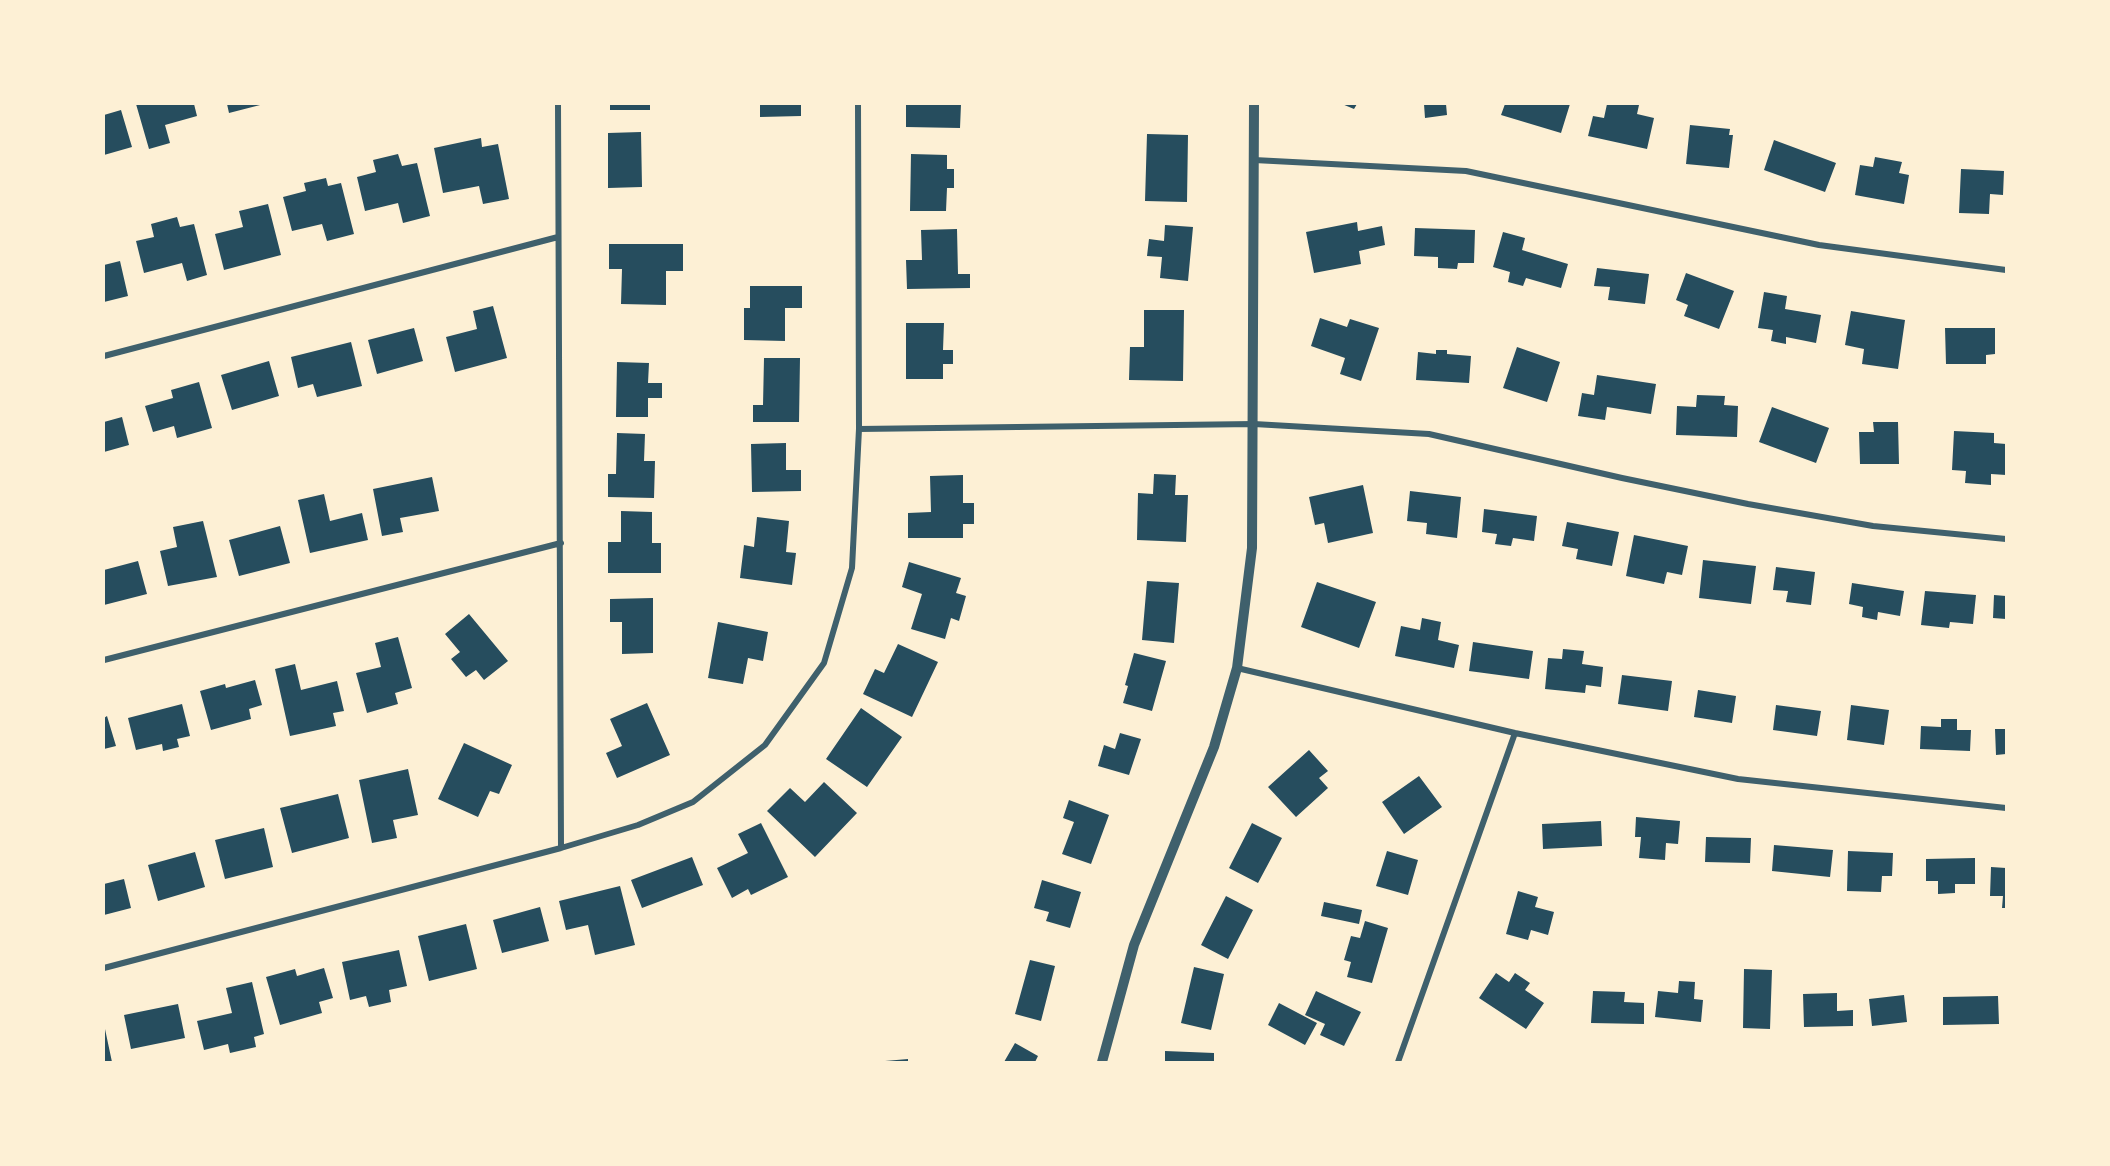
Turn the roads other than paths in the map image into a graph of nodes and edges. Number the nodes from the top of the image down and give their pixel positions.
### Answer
1 (558, 104) edge
2 (858, 104) edge
3 (1254, 104) edge
4 (1254, 160) junction
5 (558, 237) junction
6 (2007, 270) edge
7 (104, 356) edge
8 (1254, 424) junction
9 (859, 429) junction
10 (2007, 539) edge
11 (561, 543) junction
12 (104, 660) edge
13 (1237, 668) junction
14 (1515, 733) junction
15 (2007, 808) edge
16 (561, 848) junction
17 (104, 968) edge
18 (1102, 1062) edge
19 (1398, 1062) edge

1 - 5 street
2 - 9 street
3 - 4 street
4 - 6 street
4 - 8 street
5 - 7 street
5 - 11 street
8 - 9 street
8 - 10 street
8 - 13 street
9 - 16 street
11 - 12 street
11 - 16 street
13 - 14 street
13 - 18 street
14 - 15 street
14 - 19 street
16 - 17 street

